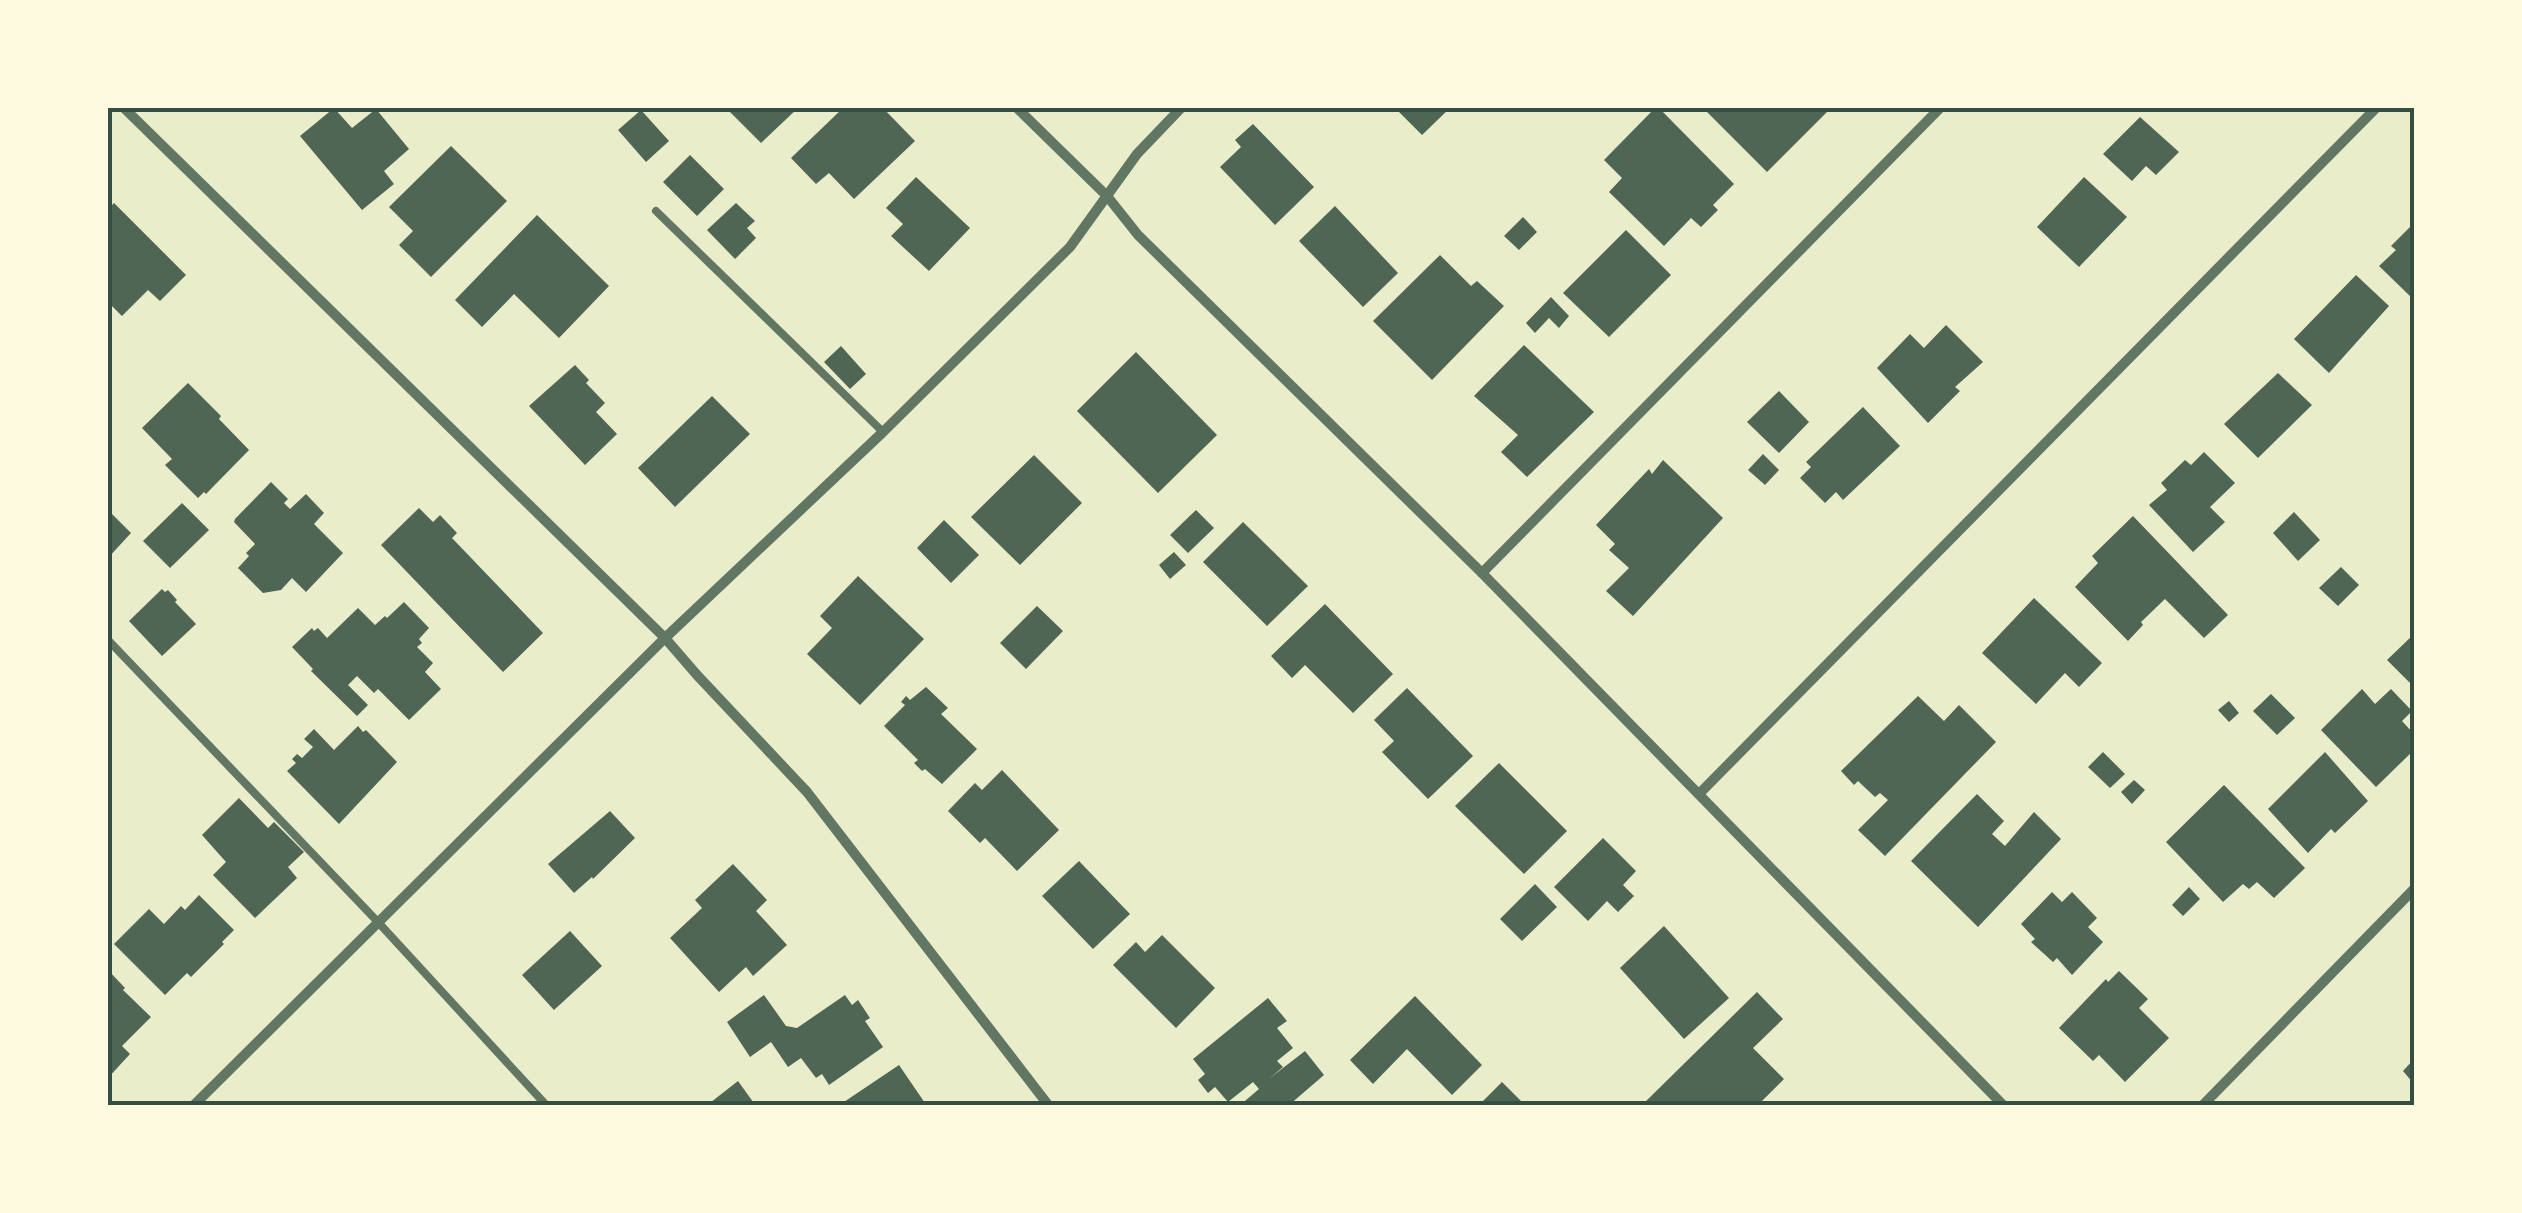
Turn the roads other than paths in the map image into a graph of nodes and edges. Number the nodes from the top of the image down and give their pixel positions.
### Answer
1 (124, 108) edge
2 (1018, 108) edge
3 (1181, 108) edge
4 (1940, 108) edge
5 (2376, 108) edge
6 (1106, 196) junction
7 (656, 211) dead end
8 (883, 432) junction
9 (1482, 574) junction
10 (665, 638) junction
11 (108, 640) edge
12 (1699, 794) junction
13 (2414, 889) edge
14 (377, 921) junction
15 (193, 1106) edge
16 (547, 1106) edge
17 (1049, 1106) edge
18 (2004, 1106) edge
19 (2202, 1106) edge

1 - 10 street
2 - 6 street
3 - 6 street
4 - 9 street
5 - 12 street
6 - 8 street
6 - 9 street
7 - 8 lane
8 - 10 street
9 - 12 street
10 - 14 street
10 - 17 street
11 - 14 lane
12 - 18 street
13 - 19 street
14 - 15 street
14 - 16 lane

